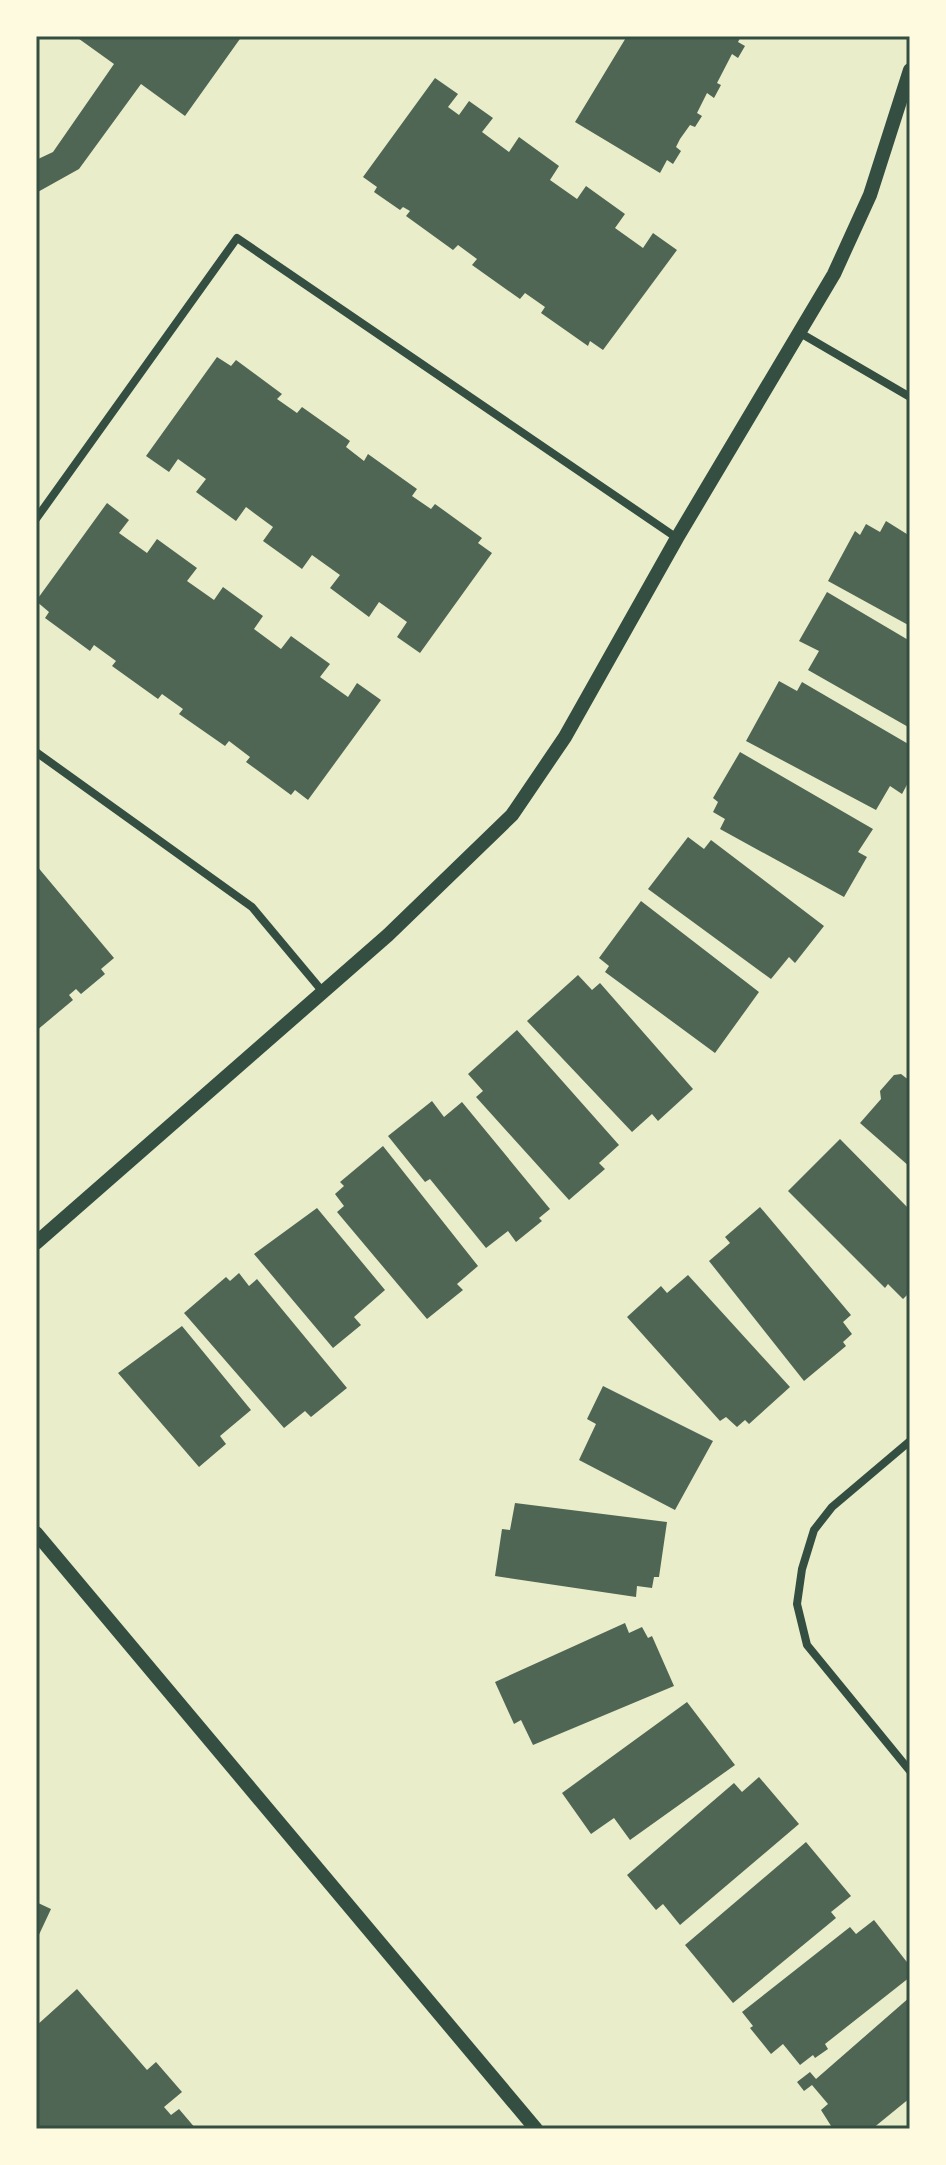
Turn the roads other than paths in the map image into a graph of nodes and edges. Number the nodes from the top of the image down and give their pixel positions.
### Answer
1 (910, 70) edge
2 (802, 334) junction
3 (910, 397) edge
4 (36, 519) edge
5 (677, 538) junction
6 (36, 752) edge
7 (323, 992) junction
8 (36, 1243) edge
9 (910, 1441) edge
10 (36, 1533) edge
11 (910, 1771) edge
12 (536, 2129) edge

1 - 2 street
2 - 3 street
2 - 5 street
4 - 5 street
5 - 7 street
6 - 7 street
7 - 8 street
9 - 11 street
10 - 12 street

